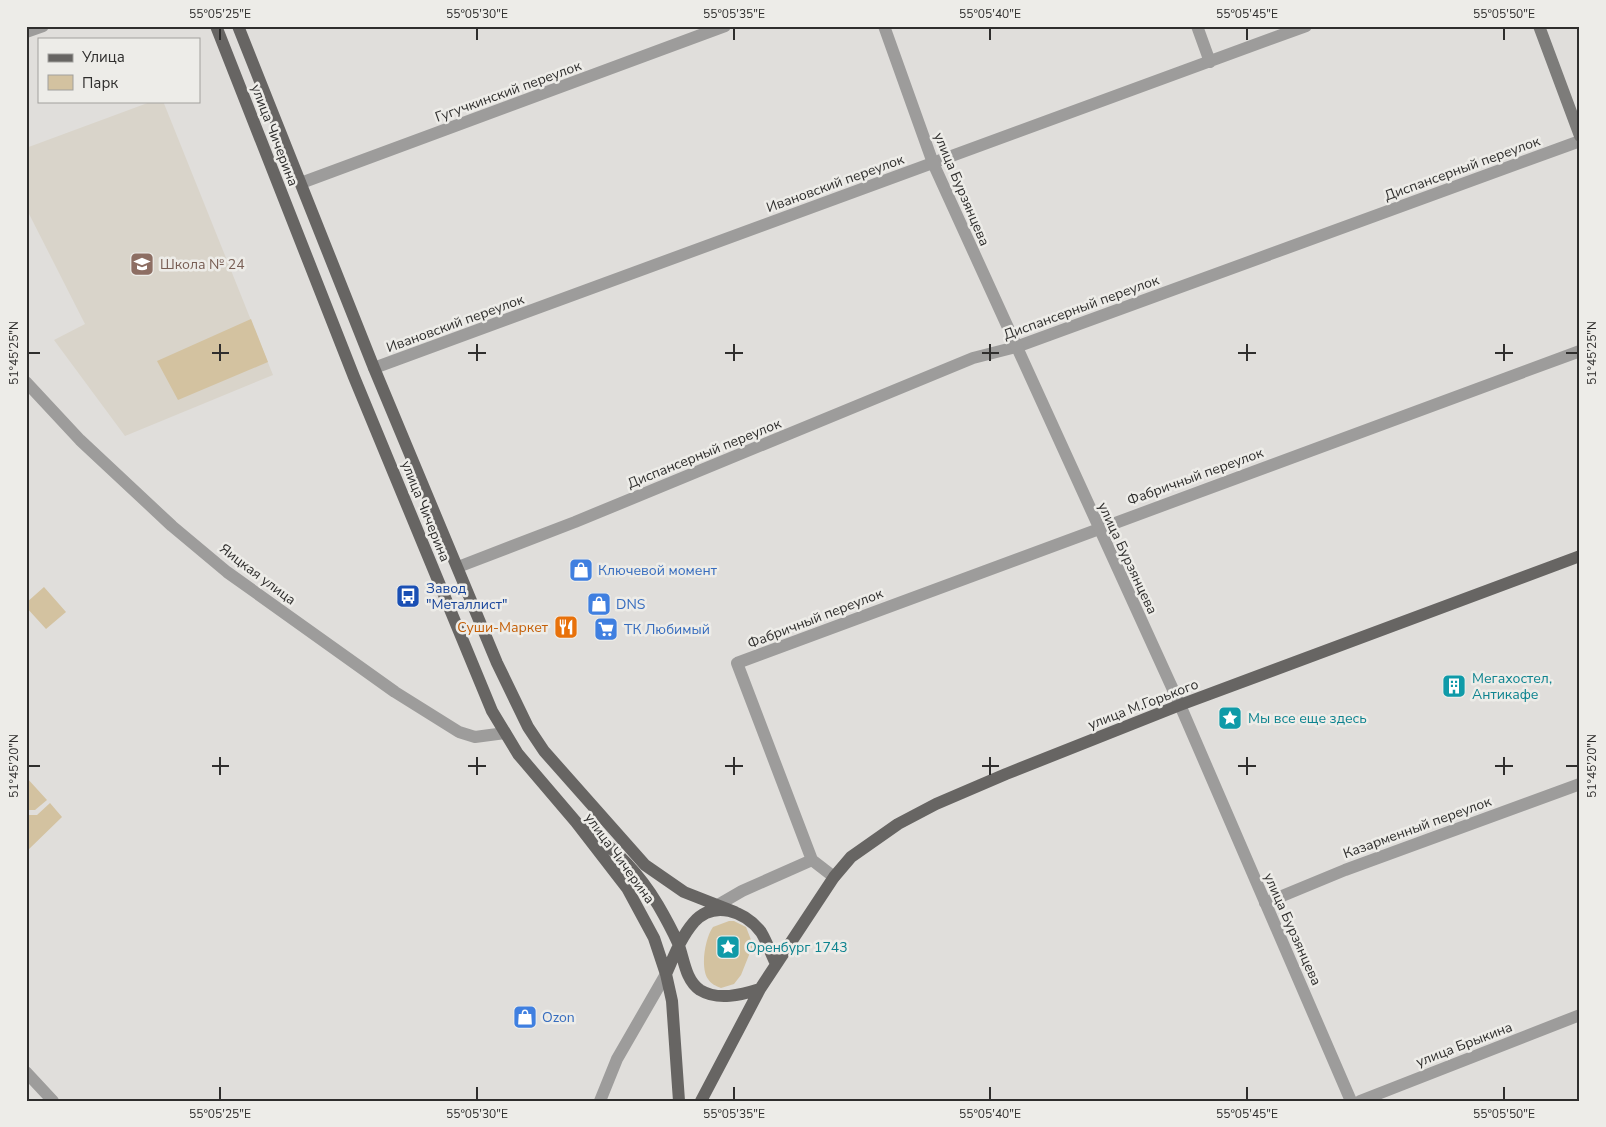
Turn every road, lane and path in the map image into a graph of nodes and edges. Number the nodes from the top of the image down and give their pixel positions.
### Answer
1 (43, 26) edge
2 (216, 26) edge
3 (238, 26) edge
4 (725, 26) edge
5 (884, 26) edge
6 (1197, 26) edge
7 (1306, 26) edge
8 (1539, 26) edge
9 (26, 32) edge
10 (1210, 62) junction
11 (1580, 136) edge
12 (1580, 141) edge
13 (933, 163) junction
14 (301, 183) junction
15 (1016, 347) junction
16 (1580, 351) edge
17 (374, 368) junction
18 (26, 382) edge
19 (1097, 528) junction
20 (1580, 556) edge
21 (458, 567) junction
22 (1180, 705) junction
23 (505, 733) junction
24 (1580, 784) edge
25 (576, 822) junction
26 (812, 860) junction
27 (834, 877) junction
28 (1265, 903) junction
29 (718, 904) junction
30 (735, 912) junction
31 (706, 913) junction
32 (681, 951) junction
33 (776, 964) junction
34 (666, 974) junction
35 (760, 989) junction
36 (1580, 1015) edge
37 (26, 1072) edge
38 (53, 1101) edge
39 (600, 1101) edge
40 (679, 1101) edge
41 (701, 1101) edge
42 (1352, 1101) edge
43 (1360, 1101) edge

1 - 9 street
2 - 23 main road, улица Чичерина
3 - 14 main road, улица Чичерина
4 - 14 street, Гугучкинский переулок
5 - 13 street, улица Бурзянцева
6 - 10 street
7 - 10 street, Ивановский переулок
8 - 11 main road
10 - 13 street, Ивановский переулок
12 - 15 street, Диспансерный переулок
13 - 15 street, улица Бурзянцева
13 - 17 street, Ивановский переулок
14 - 17 main road, улица Чичерина
15 - 19 street, улица Бурзянцева
15 - 21 street, Диспансерный переулок
16 - 19 street, Фабричный переулок
17 - 21 main road, улица Чичерина
18 - 23 street, Яицкая улица
19 - 22 street, улица Бурзянцева
19 - 26 street, Фабричный переулок
20 - 22 main road, улица М.Горького
21 - 29 main road, улица Чичерина
22 - 27 main road, улица М.Горького
22 - 28 street, улица Бурзянцева
23 - 25 main road, улица Чичерина
24 - 28 street, Казарменный переулок
25 - 32 main road
25 - 34 main road, улица Чичерина
26 - 27 street
26 - 29 street
27 - 33 main road, улица М.Горького
28 - 42 street, улица Бурзянцева
29 - 30 main road, улица Чичерина
29 - 31 street
30 - 31 main road
30 - 33 main road
31 - 32 main road
32 - 34 main road
32 - 35 main road
33 - 35 main road
34 - 39 street
34 - 40 main road, улица Чичерина
35 - 41 main road
36 - 43 street, улица Брыкина
37 - 38 street

